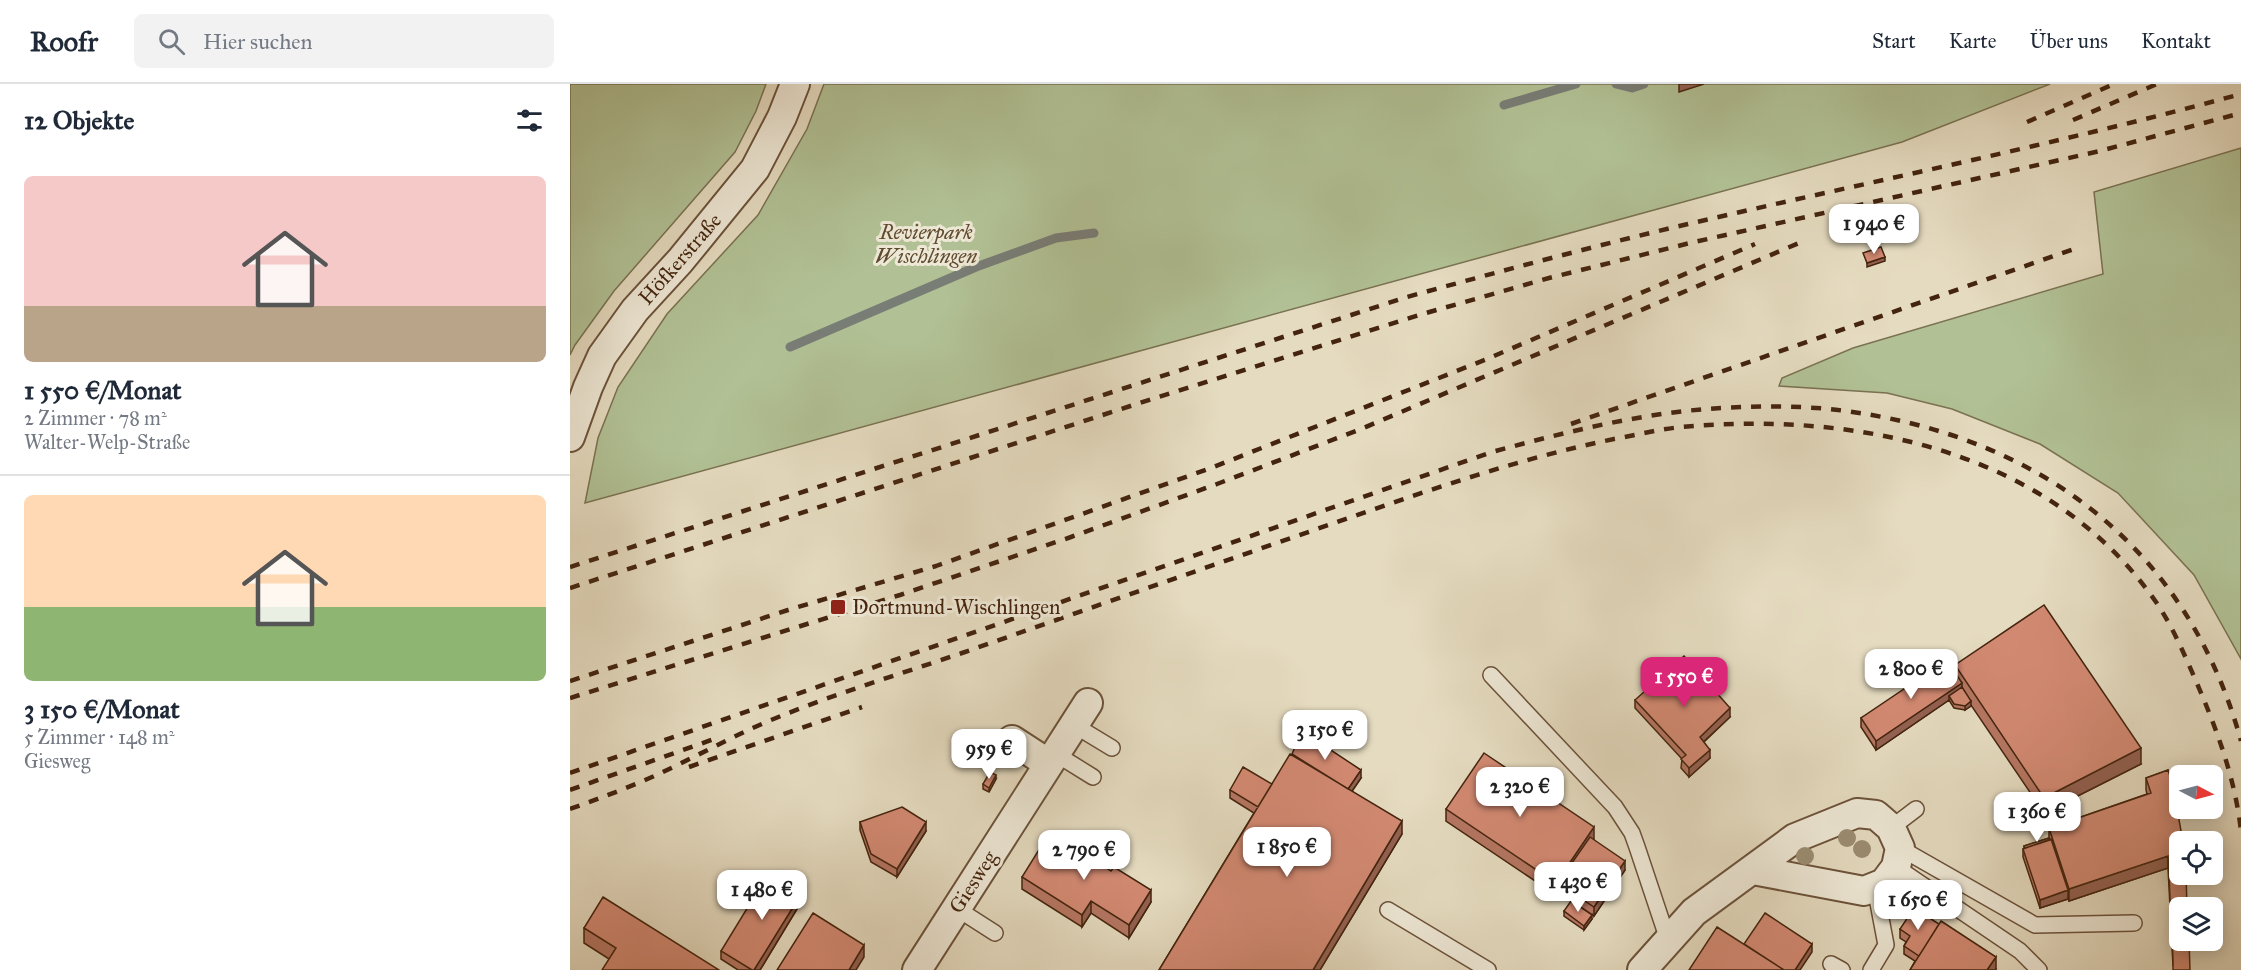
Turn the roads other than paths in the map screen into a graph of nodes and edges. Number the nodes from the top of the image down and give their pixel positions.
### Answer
1 (795, 84) edge
2 (570, 437) edge
3 (1491, 675) dead end
4 (1081, 714) joint
5 (1012, 740) dead end
6 (1112, 748) dead end
7 (1052, 759) junction
8 (1093, 777) dead end
9 (1916, 809) dead end
10 (1896, 848) junction
11 (1753, 870) junction
12 (1875, 886) junction
13 (956, 908) junction
14 (1388, 910) dead end
15 (2134, 923) dead end
16 (995, 933) dead end
17 (1668, 940) junction
18 (917, 970) edge
19 (1488, 970) edge
20 (1642, 970) edge
21 (1871, 970) edge
22 (2039, 970) edge

1 - 2 street, Höfkerstraße
3 - 17 lane
4 - 6 lane
4 - 7 street, Giesweg
5 - 7 street
7 - 8 lane
7 - 13 street, Giesweg
9 - 10 lane
10 - 11 street
10 - 12 street
10 - 15 lane
10 - 22 lane
11 - 12 street
11 - 17 street
12 - 21 lane
13 - 16 lane
13 - 18 street, Giesweg
14 - 19 lane
17 - 20 street

